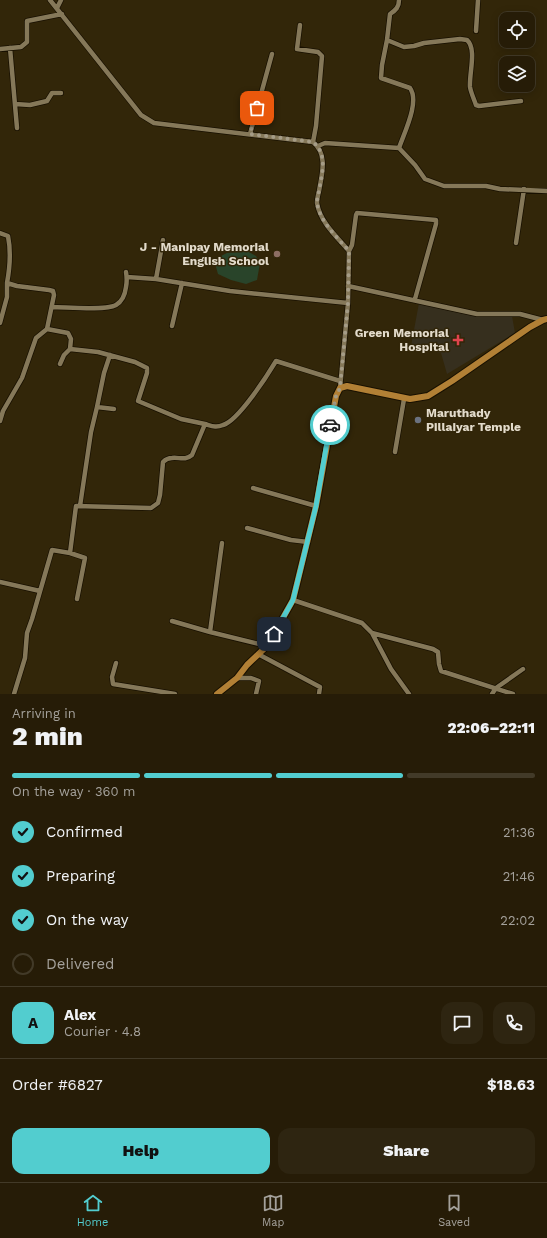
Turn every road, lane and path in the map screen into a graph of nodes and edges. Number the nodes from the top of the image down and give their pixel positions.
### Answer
1 (50, 0) edge
2 (61, 0) edge
3 (399, 0) edge
4 (478, 0) edge
5 (57, 8) junction
6 (62, 14) junction
7 (300, 25) dead end
8 (476, 31) dead end
9 (387, 40) junction
10 (10, 48) junction
11 (0, 49) edge
12 (272, 54) dead end
13 (61, 93) dead end
14 (521, 101) dead end
15 (15, 104) junction
16 (17, 128) dead end
17 (250, 134) junction
18 (313, 142) junction
19 (318, 146) junction
20 (399, 148) junction
21 (524, 189) junction
22 (547, 191) edge
23 (0, 233) edge
24 (163, 240) dead end
25 (516, 243) dead end
26 (349, 251) junction
27 (156, 279) junction
28 (8, 283) junction
29 (182, 283) junction
30 (348, 286) junction
31 (415, 300) junction
32 (348, 303) junction
33 (52, 307) junction
34 (545, 319) edge
35 (0, 323) edge
36 (172, 326) dead end
37 (47, 329) junction
38 (70, 349) junction
39 (110, 355) junction
40 (60, 364) dead end
41 (340, 381) junction
42 (340, 388) junction
43 (404, 398) junction
44 (97, 407) junction
45 (114, 409) dead end
46 (2, 410) edge
47 (0, 421) edge
48 (205, 424) junction
49 (395, 452) dead end
50 (253, 488) dead end
51 (80, 506) junction
52 (316, 506) junction
53 (246, 528) dead end
54 (308, 542) junction
55 (222, 543) dead end
56 (70, 553) junction
57 (0, 582) edge
58 (40, 591) junction
59 (77, 599) dead end
60 (293, 600) junction
61 (172, 621) dead end
62 (210, 632) junction
63 (372, 633) junction
64 (267, 646) junction
65 (258, 654) junction
66 (116, 663) dead end
67 (523, 669) dead end
68 (237, 678) junction
69 (496, 688) junction
70 (14, 694) edge
71 (175, 694) edge
72 (217, 694) edge
73 (256, 694) edge
74 (319, 694) edge
75 (408, 694) edge
76 (492, 694) edge
77 (513, 694) edge

1 - 5 street
2 - 5 street
3 - 9 street
4 - 8 street
5 - 6 street
6 - 10 street
6 - 17 street
7 - 18 street
9 - 14 street
9 - 20 street
10 - 11 street
10 - 15 street
12 - 17 street
13 - 15 street
15 - 16 street
17 - 18 street
18 - 19 street
19 - 20 street
19 - 26 street
20 - 21 street
21 - 22 street
21 - 25 street
23 - 28 street
24 - 27 street
26 - 30 street
26 - 31 street
27 - 29 street
27 - 33 street
28 - 33 street
28 - 35 street
29 - 32 street
29 - 36 street
30 - 31 street
30 - 32 street
31 - 34 street
32 - 41 street
33 - 37 street
34 - 43 main road
37 - 38 street
37 - 46 street
38 - 39 street
38 - 40 street
39 - 44 street
39 - 48 street
41 - 42 street
41 - 48 street
42 - 43 main road
42 - 52 main road
43 - 49 street
44 - 45 street
44 - 51 street
46 - 47 street
48 - 51 street
50 - 52 street
51 - 56 street
52 - 54 main road
53 - 54 street
54 - 60 main road
55 - 62 street
56 - 58 street
56 - 59 street
57 - 58 street
58 - 70 street
60 - 63 street
60 - 64 main road
61 - 62 street
62 - 64 street
63 - 69 street
63 - 75 street
64 - 65 main road
65 - 68 main road
65 - 74 street
66 - 71 street
67 - 69 street
68 - 72 main road
68 - 73 street
69 - 76 street
69 - 77 street

